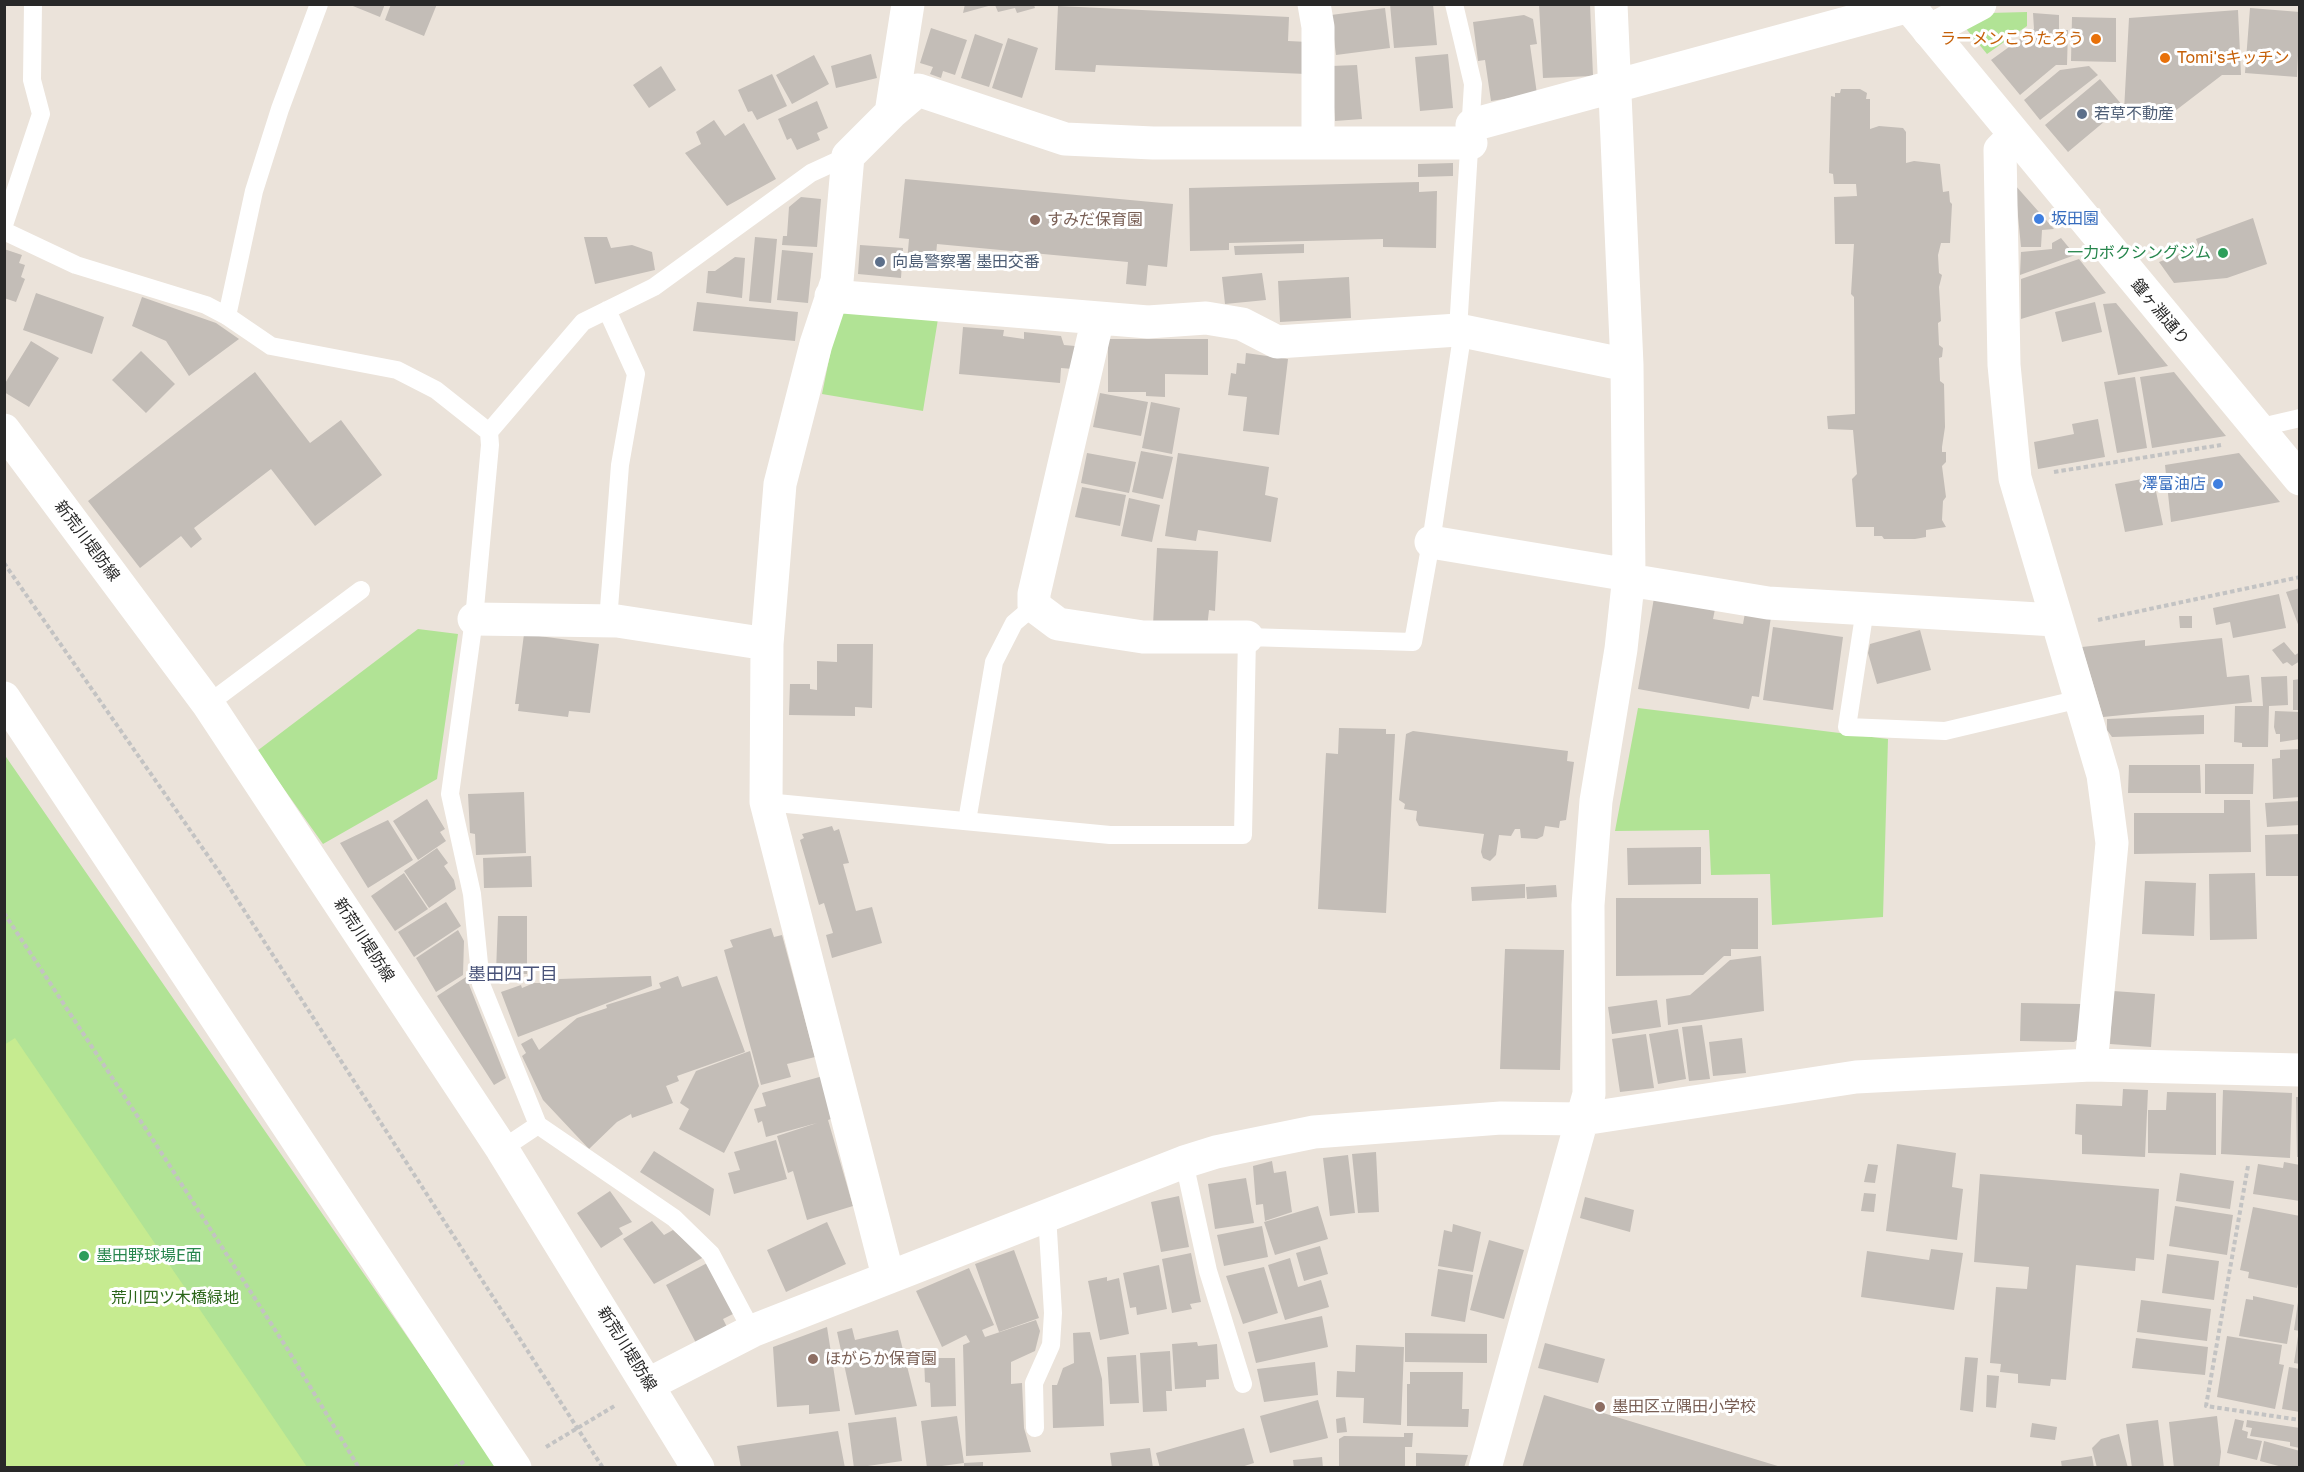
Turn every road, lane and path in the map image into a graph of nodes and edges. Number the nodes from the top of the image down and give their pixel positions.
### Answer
1 (33, 4) edge
2 (319, 4) edge
3 (908, 4) edge
4 (1314, 4) edge
5 (1454, 4) edge
6 (1611, 4) edge
7 (1980, 4) edge
8 (1908, 5) edge
9 (1929, 31) junction
10 (1614, 88) junction
11 (891, 113) junction
12 (1471, 134) junction
13 (2014, 136) junction
14 (1318, 141) junction
15 (848, 156) junction
16 (4, 225) edge
17 (4, 231) edge
18 (831, 296) junction
19 (607, 310) junction
20 (227, 316) junction
21 (1098, 318) junction
22 (1458, 330) junction
23 (1626, 365) junction
24 (2300, 418) edge
25 (4, 430) edge
26 (489, 432) junction
27 (2244, 436) junction
28 (2015, 478) junction
29 (2300, 479) edge
30 (1431, 542) junction
31 (4, 563) edge
32 (1629, 577) junction
33 (2300, 577) edge
34 (361, 590) dead end
35 (1035, 606) junction
36 (1865, 609) junction
37 (474, 619) junction
38 (608, 621) junction
39 (2056, 625) junction
40 (1247, 637) junction
41 (767, 644) junction
42 (4, 698) edge
43 (2080, 699) junction
44 (208, 704) junction
45 (766, 802) junction
46 (967, 821) junction
47 (4, 914) edge
48 (2091, 1065) junction
49 (2300, 1070) edge
50 (1583, 1119) junction
51 (538, 1125) junction
52 (502, 1149) junction
53 (1184, 1162) junction
54 (2248, 1166) dead end
55 (1047, 1215) junction
56 (888, 1276) junction
57 (752, 1331) junction
58 (1244, 1384) dead end
59 (635, 1393) junction
60 (2300, 1420) edge
61 (579, 1428) junction
62 (1035, 1428) dead end
63 (543, 1449) dead end
64 (359, 1467) edge
65 (515, 1467) edge
66 (603, 1467) edge
67 (699, 1467) edge
68 (1485, 1467) edge

1 - 16 lane
2 - 20 lane
3 - 11 street
4 - 14 street
5 - 12 lane
6 - 10 street
7 - 9 street
8 - 9 street, 鐘ヶ淵通り
8 - 10 street
9 - 13 street, 鐘ヶ淵通り
10 - 12 street
10 - 23 street
11 - 14 street
11 - 15 street
12 - 14 street
12 - 22 lane
13 - 27 street, 鐘ヶ淵通り
13 - 28 street
15 - 18 street
15 - 19 lane
17 - 20 lane
18 - 21 street
18 - 41 street
19 - 26 lane
19 - 38 lane
20 - 26 lane
21 - 22 street
21 - 35 street
22 - 23 street
22 - 30 lane
23 - 32 street
24 - 27 lane
25 - 44 street, 新荒川堤防線
26 - 37 lane
27 - 28 path
27 - 29 street, 鐘ヶ淵通り
28 - 39 street
30 - 32 street
30 - 40 lane
31 - 61 path
32 - 36 street
32 - 50 street
33 - 39 path
34 - 44 lane
35 - 40 street
35 - 46 lane
36 - 39 street
36 - 43 lane
37 - 38 street
37 - 51 lane
38 - 41 street
39 - 43 street
40 - 46 lane
41 - 45 street
42 - 65 street
43 - 48 street
44 - 52 street, 新荒川堤防線
45 - 46 lane
45 - 56 street
47 - 64 path
48 - 49 street
48 - 50 street
50 - 53 street
50 - 68 street
51 - 52 lane
51 - 57 lane
52 - 59 street, 新荒川堤防線
53 - 55 street
53 - 58 lane
54 - 60 path
55 - 56 street
55 - 62 lane
56 - 57 street
57 - 59 street
59 - 61 path
59 - 67 street, 新荒川堤防線
61 - 63 path
61 - 66 path

